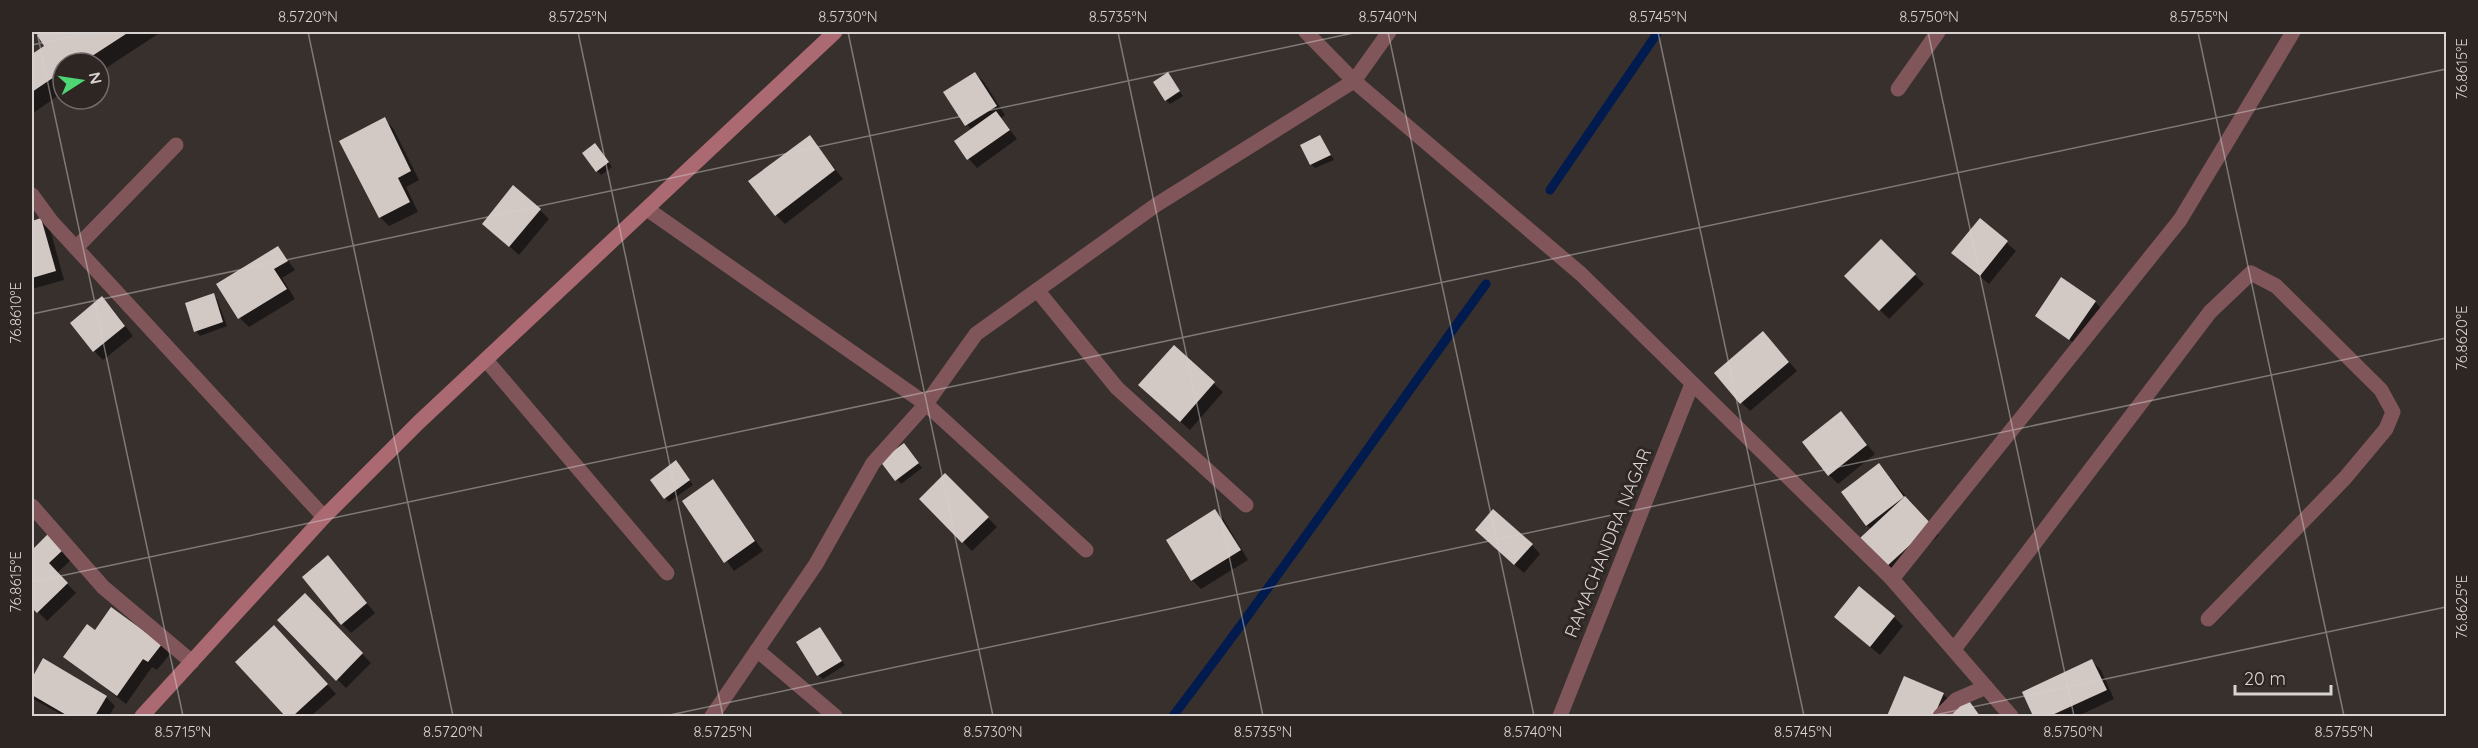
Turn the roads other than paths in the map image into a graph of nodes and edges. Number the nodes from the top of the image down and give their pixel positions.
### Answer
1 (836, 32) edge
2 (1306, 32) edge
3 (1389, 32) edge
4 (1938, 32) edge
5 (2293, 32) edge
6 (1354, 81) junction
7 (1898, 89) dead end
8 (176, 145) dead end
9 (32, 195) edge
10 (647, 209) junction
11 (76, 248) junction
12 (1037, 290) junction
13 (486, 360) junction
14 (1692, 384) junction
15 (927, 405) junction
16 (1246, 505) dead end
17 (32, 506) edge
18 (324, 517) junction
19 (1086, 550) dead end
20 (667, 573) dead end
21 (1892, 579) junction
22 (2208, 619) dead end
23 (1954, 648) junction
24 (757, 650) junction
25 (192, 662) junction
26 (1986, 687) junction
27 (142, 717) edge
28 (712, 717) edge
29 (835, 717) edge
30 (1560, 717) edge
31 (1940, 717) edge
32 (2011, 717) edge

1 - 10 street
2 - 6 street
3 - 6 street
4 - 7 street
5 - 21 street
6 - 12 street
6 - 14 street
8 - 11 street
9 - 11 street
10 - 13 street
10 - 15 street
11 - 18 street
12 - 15 street
12 - 16 street
13 - 18 street
13 - 20 street
14 - 21 street
14 - 30 street, RAMACHANDRA NAGAR
15 - 19 street
15 - 24 street
17 - 25 street
18 - 25 street
21 - 23 street
22 - 23 street
23 - 26 street
24 - 28 street
24 - 29 street
25 - 27 street
26 - 31 street
26 - 32 street

